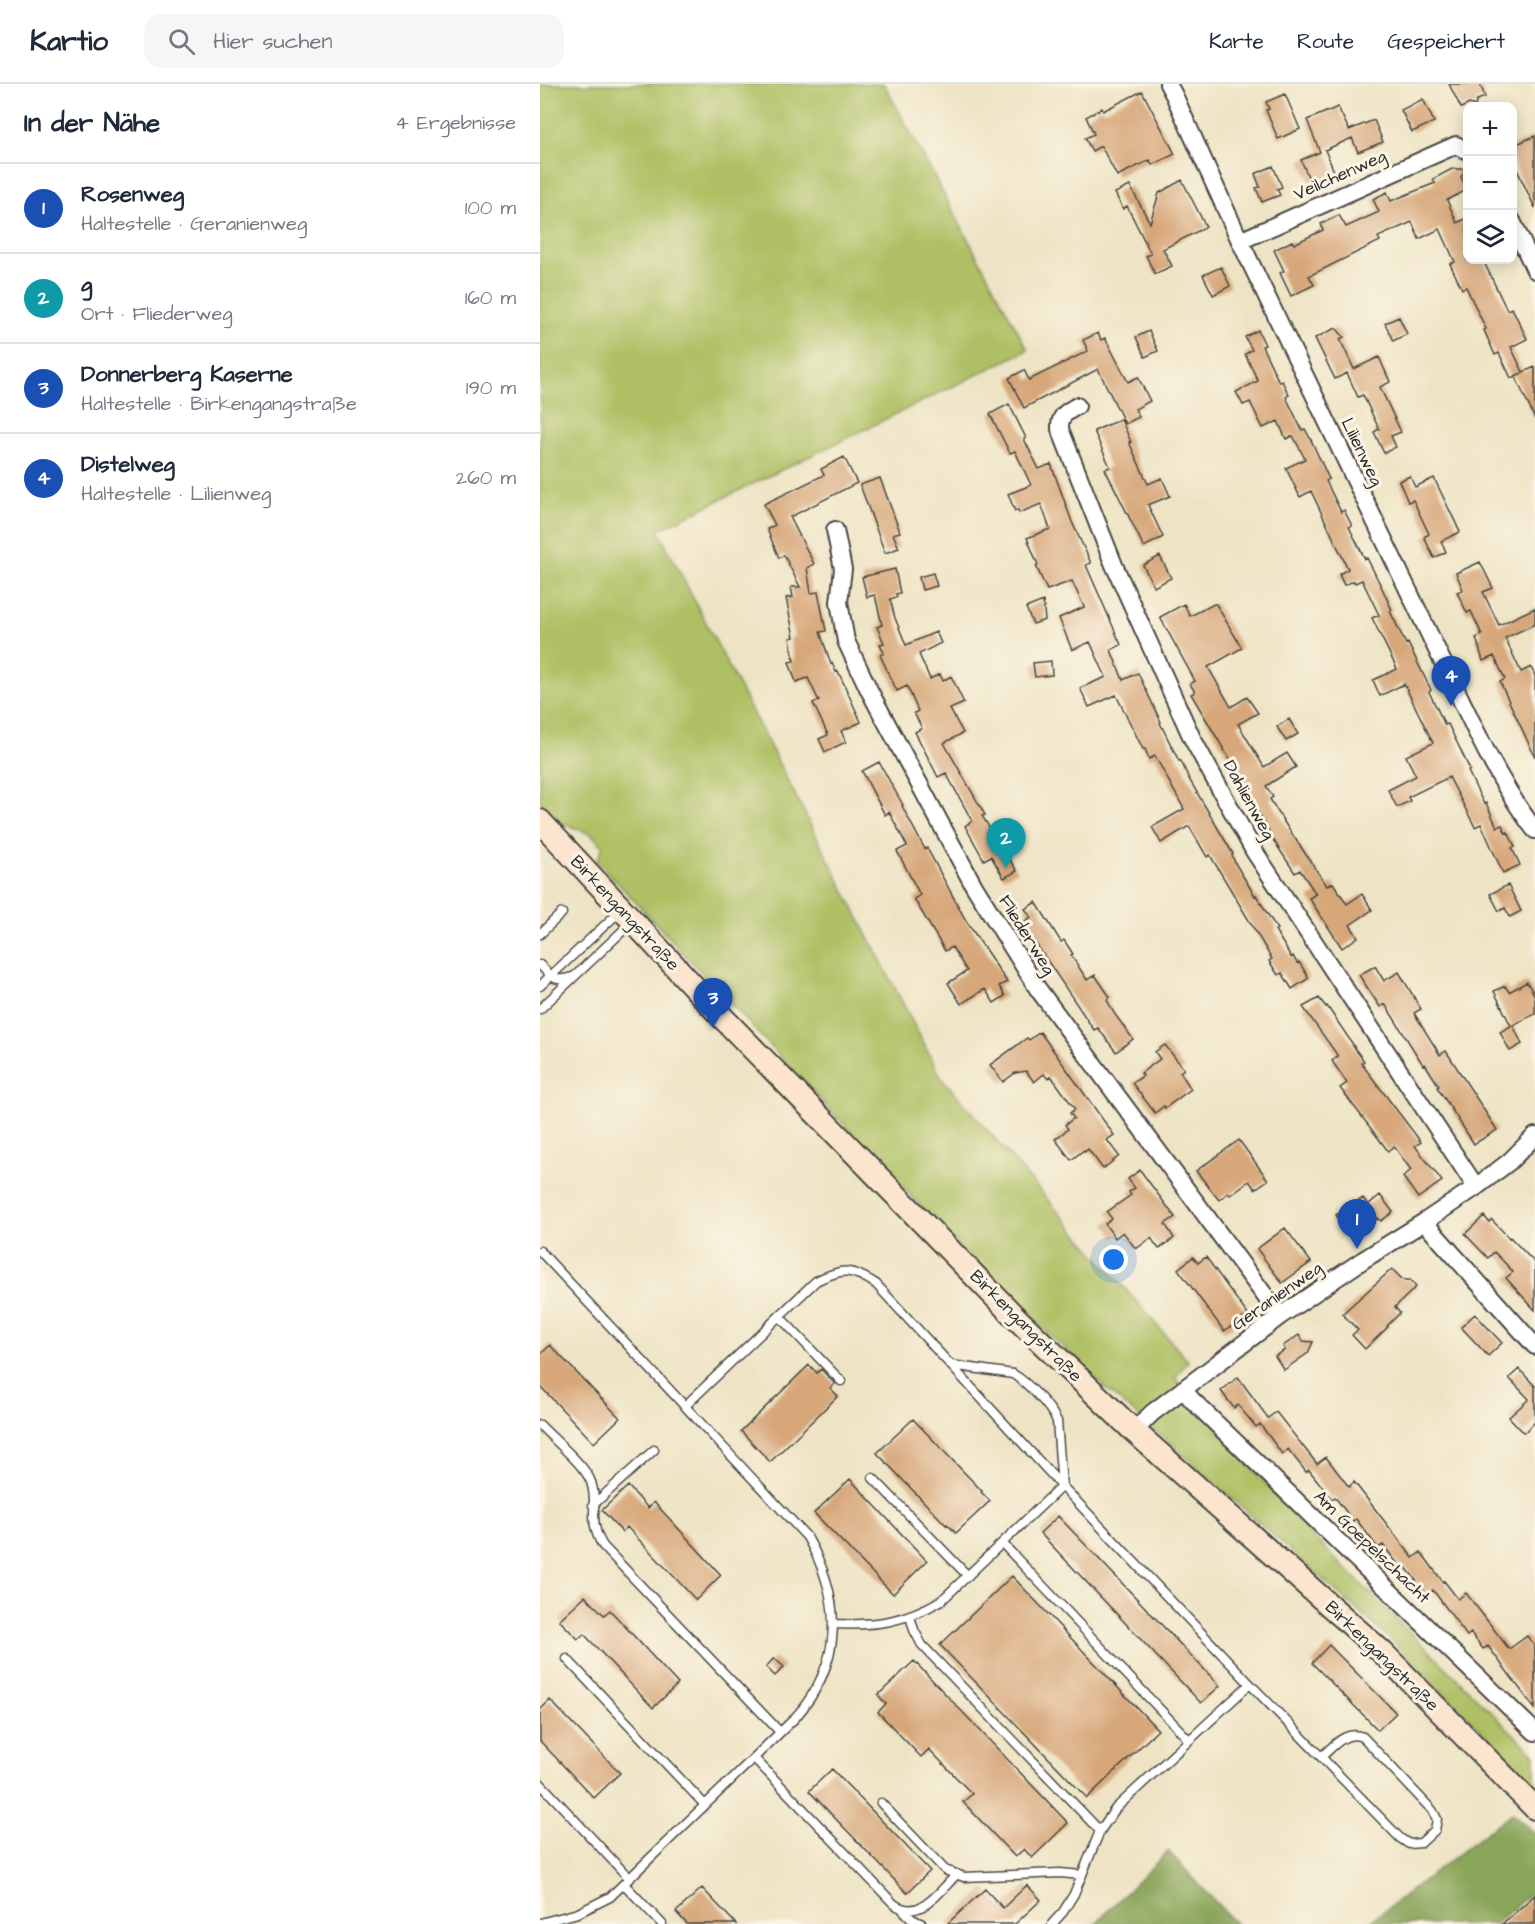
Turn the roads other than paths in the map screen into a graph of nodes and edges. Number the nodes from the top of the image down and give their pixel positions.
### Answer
1 (1173, 88) edge
2 (1461, 148) edge
3 (1517, 232) edge
4 (1240, 241) junction
5 (1535, 270) edge
6 (1077, 406) dead end
7 (835, 530) dead end
8 (540, 821) edge
9 (1535, 830) edge
10 (562, 913) dead end
11 (627, 916) junction
12 (540, 934) edge
13 (540, 965) edge
14 (550, 976) junction
15 (573, 977) junction
16 (540, 986) edge
17 (540, 1009) edge
18 (1535, 1136) edge
19 (1476, 1187) junction
20 (1424, 1222) junction
21 (540, 1251) edge
22 (779, 1316) junction
23 (1280, 1316) junction
24 (1535, 1346) edge
25 (951, 1365) junction
26 (841, 1381) dead end
27 (1183, 1389) junction
28 (685, 1406) junction
29 (540, 1425) edge
30 (1134, 1431) junction
31 (654, 1450) dead end
32 (873, 1478) dead end
33 (1062, 1486) junction
34 (593, 1505) junction
35 (1002, 1543) junction
36 (968, 1576) junction
37 (910, 1616) junction
38 (834, 1624) junction
39 (567, 1659) dead end
40 (1250, 1684) junction
41 (780, 1732) junction
42 (1535, 1732) edge
43 (1190, 1740) junction
44 (1322, 1757) junction
45 (754, 1758) junction
46 (540, 1783) edge
47 (881, 1803) dead end
48 (705, 1805) junction
49 (1535, 1808) edge
50 (1100, 1831) junction
51 (957, 1874) junction
52 (1082, 1875) junction
53 (626, 1881) junction
54 (903, 1910) junction
55 (540, 1923) edge
56 (662, 1924) edge
57 (922, 1924) edge
58 (1052, 1924) edge

1 - 4 street, Lilienweg
2 - 4 street, Veilchenweg
3 - 5 street
4 - 9 street, Lilienweg
6 - 19 street, Dahlienweg
7 - 23 street, Fliederweg
8 - 11 street, Birkengangstraße
10 - 12 lane
11 - 14 lane
11 - 15 lane
11 - 30 street, Birkengangstraße
13 - 14 lane
14 - 15 lane
14 - 16 lane
15 - 17 lane
18 - 19 street, Geranienweg
19 - 20 street, Geranienweg
20 - 23 street, Geranienweg
20 - 24 street
21 - 28 lane
22 - 25 lane
22 - 26 lane
22 - 28 lane
23 - 27 street, Geranienweg
25 - 33 lane
25 - 33 lane
27 - 30 street, Geranienweg
27 - 42 street, Am Goepelschacht
28 - 38 lane
29 - 34 lane
30 - 49 street, Birkengangstraße
31 - 34 lane
32 - 36 lane
33 - 35 lane
33 - 40 lane
34 - 41 lane
35 - 36 lane
35 - 43 lane
36 - 37 lane
37 - 38 lane
37 - 50 lane
38 - 41 lane
39 - 48 lane
40 - 43 lane
40 - 44 lane
41 - 45 lane
43 - 50 lane
44 - 44 lane
45 - 48 lane
45 - 54 lane
46 - 53 lane
47 - 51 lane
48 - 53 lane
50 - 52 lane
51 - 52 lane
51 - 54 lane
52 - 58 lane
53 - 55 lane
53 - 56 lane
54 - 57 lane

